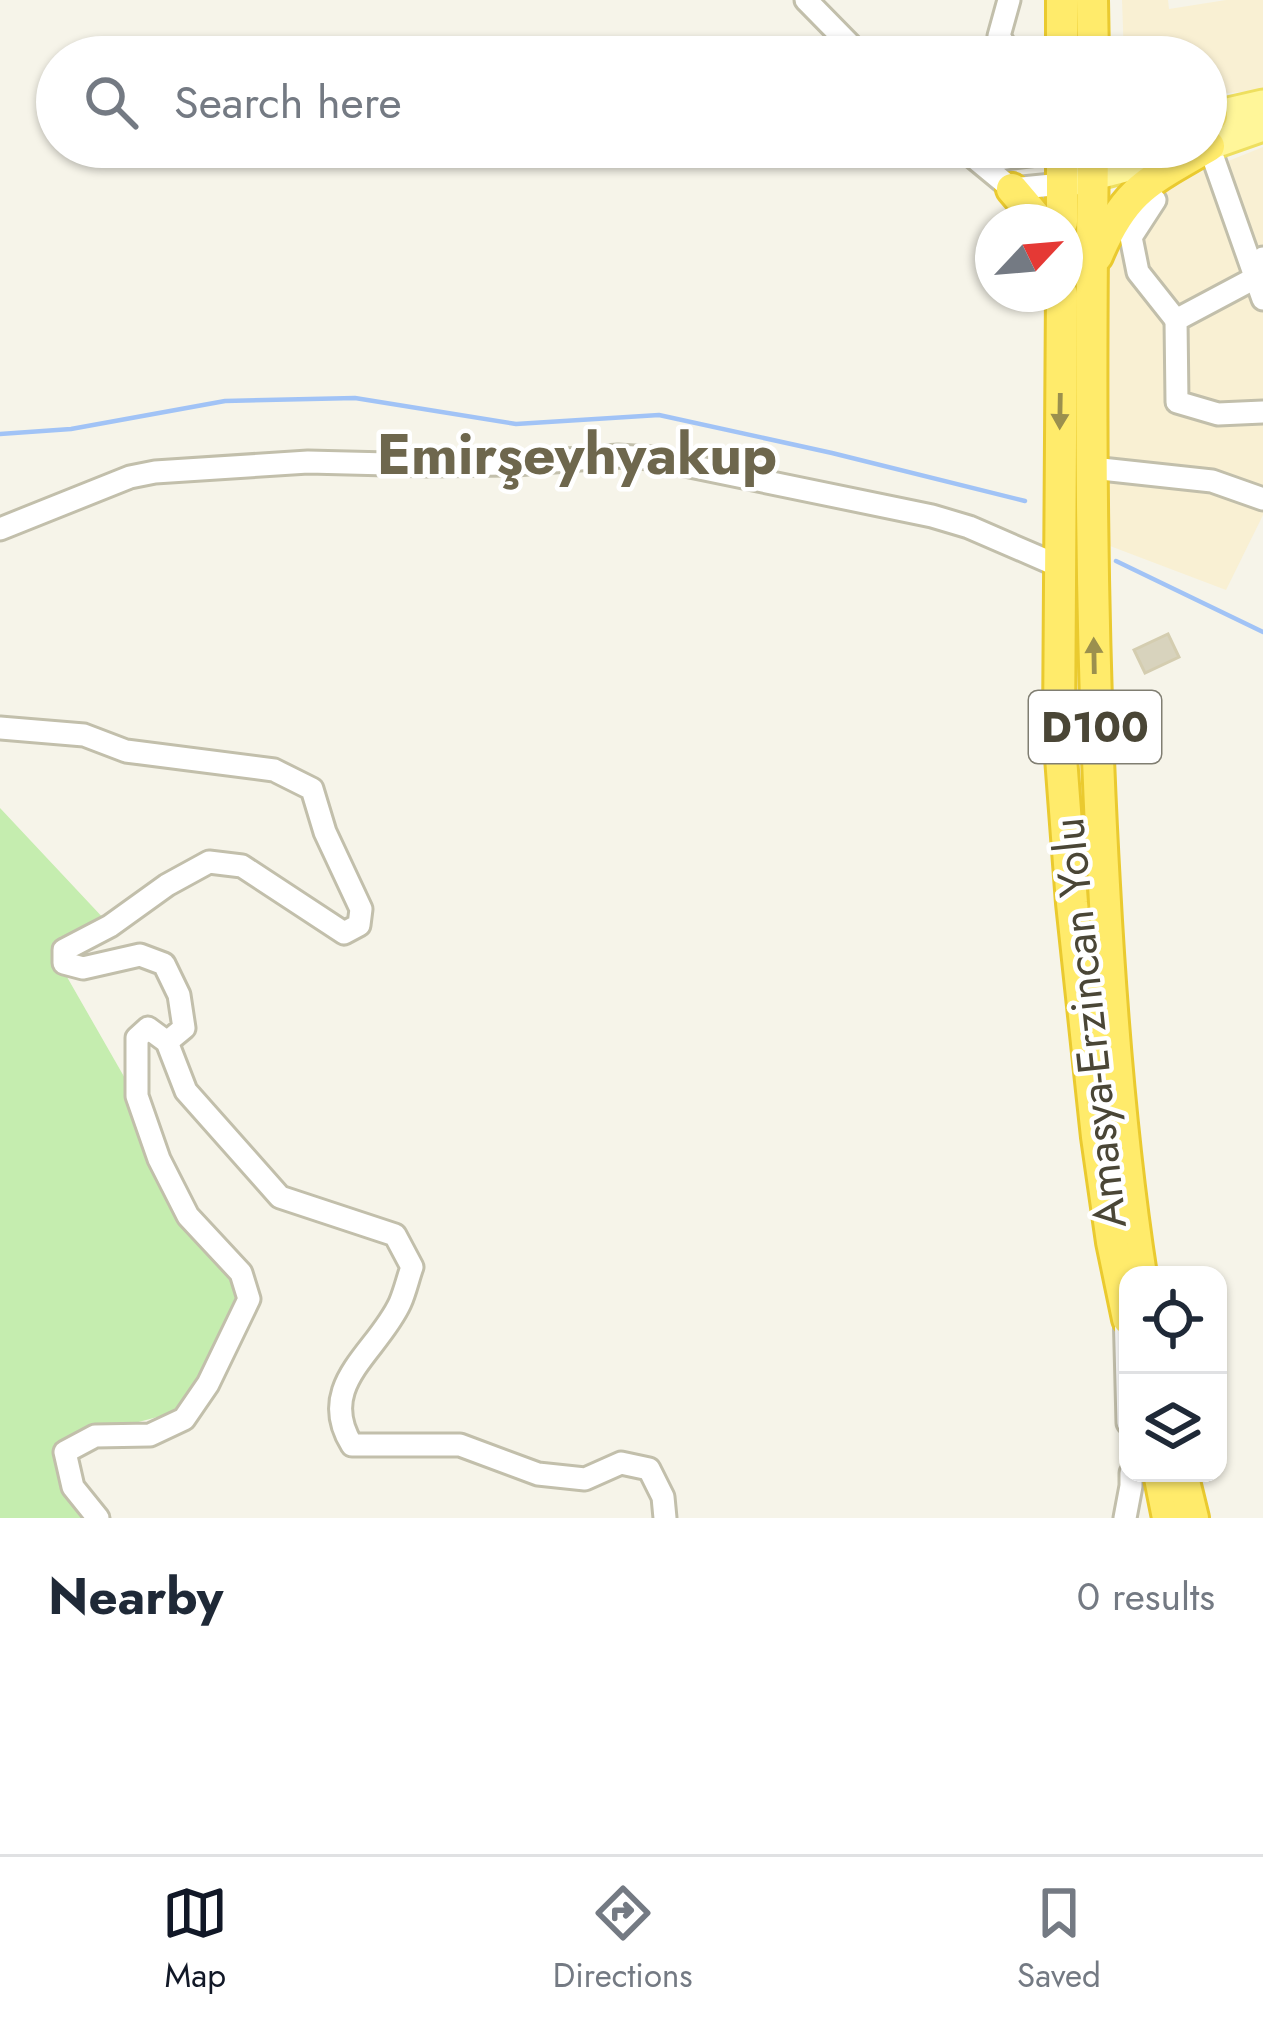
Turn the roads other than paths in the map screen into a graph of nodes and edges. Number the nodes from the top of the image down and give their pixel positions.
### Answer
1 (806, 0) edge
2 (1009, 0) edge
3 (1062, 0) edge
4 (1092, 0) edge
5 (841, 36) edge
6 (999, 36) edge
7 (1062, 36) edge
8 (1093, 36) edge
9 (1263, 104) edge
10 (1227, 121) edge
11 (1263, 127) edge
12 (1227, 130) edge
13 (985, 168) edge
14 (1070, 168) edge
15 (1079, 168) edge
16 (1163, 168) edge
17 (1220, 168) edge
18 (1062, 184) junction
19 (1012, 189) junction
20 (1155, 200) dead end
21 (1025, 204) edge
22 (1062, 204) edge
23 (1092, 267) junction
24 (1260, 278) edge
25 (1062, 312) edge
26 (1176, 320) junction
27 (1263, 412) edge
28 (1092, 468) junction
29 (1263, 499) edge
30 (0, 529) edge
31 (1059, 566) junction
32 (0, 728) edge
33 (167, 1042) junction
34 (1140, 1266) edge
35 (1119, 1275) edge
36 (1131, 1482) edge
37 (1161, 1482) edge
38 (1184, 1482) edge
39 (98, 1518) edge
40 (665, 1518) edge
41 (1124, 1518) edge
42 (1168, 1518) edge
43 (1193, 1518) edge

1 - 5 street
2 - 6 street
3 - 7 highway
4 - 8 highway
9 - 10 main road
11 - 12 main road
13 - 19 street
14 - 18 highway
15 - 23 highway, D100
16 - 23 highway
17 - 24 street
18 - 19 street
18 - 22 highway
19 - 21 highway
20 - 26 street
23 - 28 highway, D100
24 - 26 street
25 -> 31 highway, Amasya-Erzincan Yolu / D100
26 - 27 street
28 - 29 street
34 -> 28 highway, D100
30 - 31 street
31 - 35 highway, Amasya-Erzincan Yolu / D100
32 - 33 street
33 - 39 street
33 - 40 street
36 - 41 street
37 - 42 highway
38 - 43 highway

